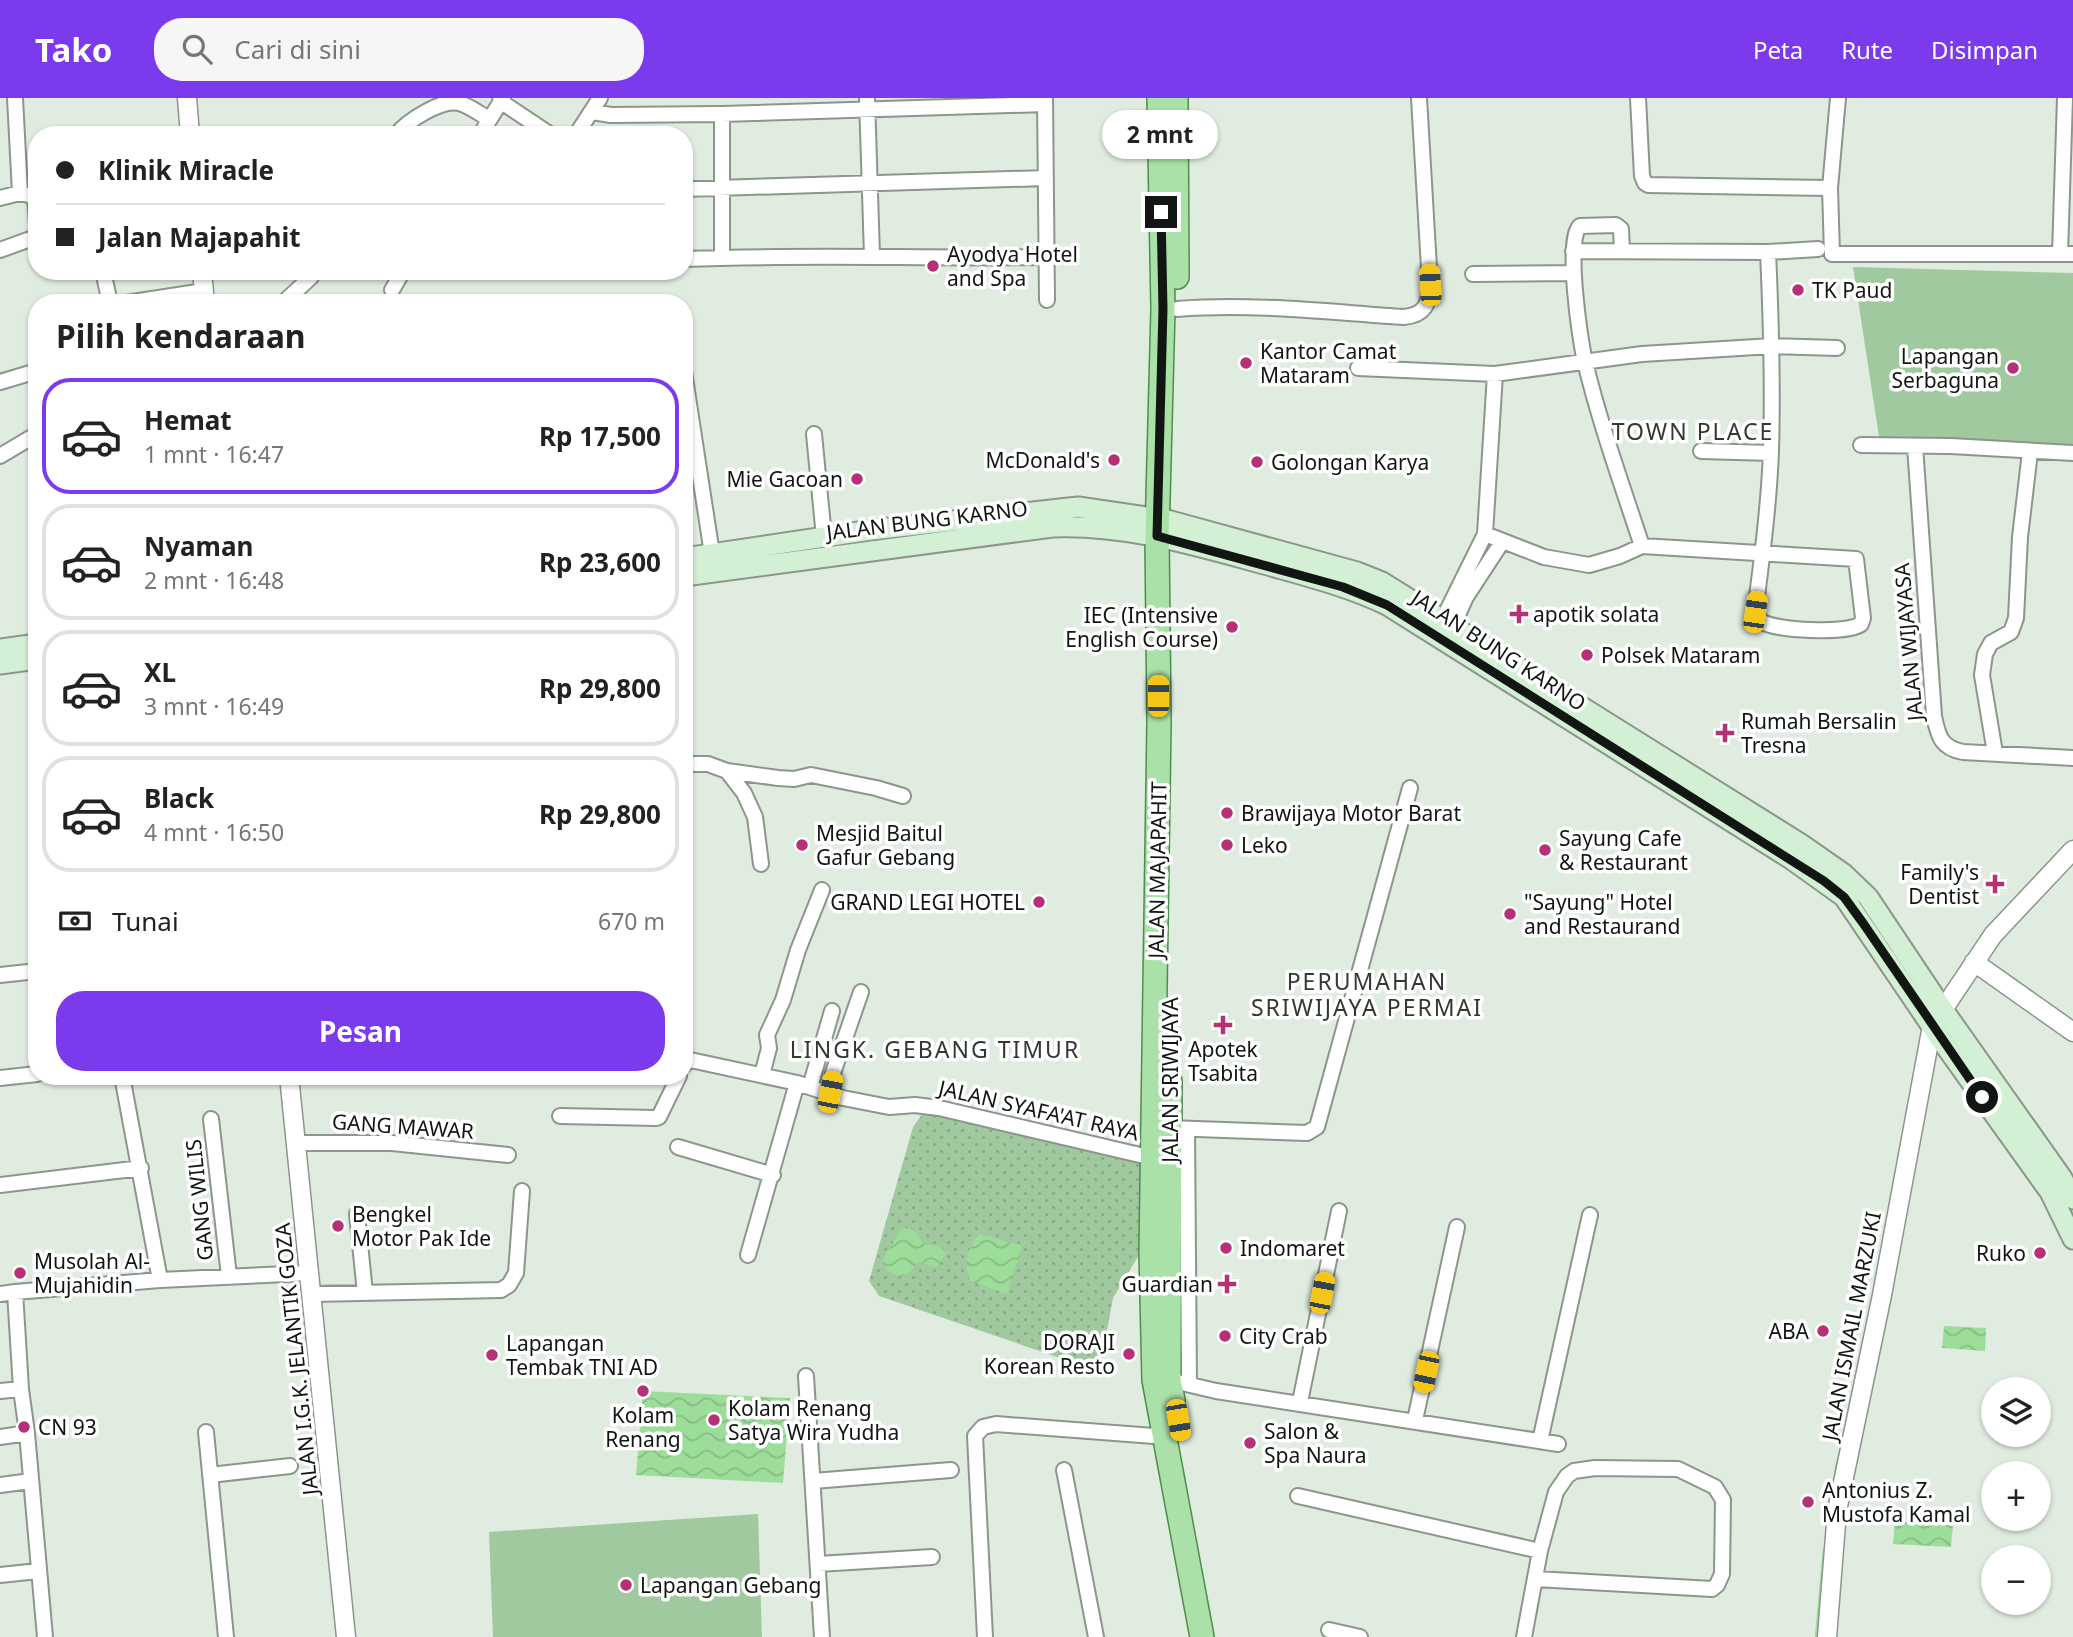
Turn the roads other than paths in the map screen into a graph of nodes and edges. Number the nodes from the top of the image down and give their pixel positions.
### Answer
1 (15, 98) edge
2 (187, 98) edge
3 (600, 98) edge
4 (718, 98) edge
5 (1159, 98) edge
6 (1176, 98) edge
7 (1419, 98) edge
8 (1638, 98) edge
9 (1838, 98) edge
10 (2065, 98) edge
11 (501, 100) edge
12 (1045, 101) edge
13 (868, 104) edge
14 (592, 112) junction
15 (720, 114) junction
16 (489, 119) junction
17 (189, 126) edge
18 (405, 126) edge
19 (485, 126) edge
20 (538, 126) edge
21 (582, 126) edge
22 (1045, 178) junction
23 (871, 183) junction
24 (721, 188) junction
25 (1169, 188) junction
26 (1830, 188) junction
27 (693, 189) edge
28 (20, 193) junction
29 (28, 195) edge
30 (0, 198) edge
31 (28, 240) edge
32 (1818, 249) dead end
33 (0, 250) edge
34 (1573, 251) junction
35 (1622, 251) junction
36 (1768, 251) junction
37 (2066, 254) edge
38 (873, 256) junction
39 (1047, 257) junction
40 (722, 258) junction
41 (693, 259) edge
42 (1573, 272) junction
43 (1473, 274) dead end
44 (308, 280) edge
45 (398, 280) edge
46 (392, 290) dead end
47 (293, 294) edge
48 (1047, 300) dead end
49 (1177, 309) junction
50 (1772, 346) junction
51 (1837, 348) dead end
52 (1584, 360) junction
53 (1358, 368) dead end
54 (28, 374) edge
55 (1494, 374) junction
56 (0, 382) edge
57 (693, 431) edge
58 (814, 434) dead end
59 (28, 439) edge
60 (1861, 444) dead end
61 (1915, 446) junction
62 (1701, 451) dead end
63 (2030, 452) junction
64 (1771, 453) junction
65 (2073, 453) edge
66 (0, 456) edge
67 (1165, 529) junction
68 (1485, 534) junction
69 (824, 537) junction
70 (872, 540) junction
71 (1502, 542) junction
72 (1642, 546) junction
73 (712, 554) junction
74 (1762, 554) junction
75 (693, 557) edge
76 (693, 574) edge
77 (1391, 597) junction
78 (1448, 622) junction
79 (28, 645) edge
80 (0, 649) edge
81 (28, 660) edge
82 (0, 664) edge
83 (1588, 722) junction
84 (1995, 753) junction
85 (2073, 758) edge
86 (693, 764) edge
87 (727, 771) junction
88 (1410, 788) dead end
89 (903, 796) dead end
90 (2073, 850) edge
91 (761, 864) dead end
92 (822, 890) dead end
93 (1974, 962) junction
94 (28, 972) edge
95 (0, 975) edge
96 (861, 992) dead end
97 (832, 1011) dead end
98 (1938, 1018) junction
99 (2073, 1032) edge
100 (693, 1062) edge
101 (28, 1075) edge
102 (762, 1075) junction
103 (0, 1078) edge
104 (124, 1085) edge
105 (290, 1085) edge
106 (675, 1085) edge
107 (804, 1085) junction
108 (830, 1092) junction
109 (560, 1116) dead end
110 (211, 1119) dead end
111 (1170, 1120) junction
112 (296, 1143) junction
113 (678, 1147) dead end
114 (2031, 1151) junction
115 (508, 1155) dead end
116 (1161, 1160) junction
117 (141, 1168) junction
118 (773, 1175) junction
119 (0, 1185) edge
120 (522, 1191) dead end
121 (2073, 1199) edge
122 (1339, 1211) dead end
123 (357, 1214) dead end
124 (1590, 1216) dead end
125 (1457, 1227) dead end
126 (2073, 1239) edge
127 (748, 1255) dead end
128 (310, 1273) junction
129 (229, 1276) junction
130 (160, 1280) junction
131 (7, 1293) edge
132 (365, 1293) junction
133 (313, 1294) junction
134 (806, 1376) dead end
135 (1179, 1382) junction
136 (22, 1389) junction
137 (0, 1391) edge
138 (1300, 1402) junction
139 (1415, 1420) junction
140 (206, 1432) dead end
141 (27, 1433) junction
142 (0, 1437) edge
143 (1167, 1437) junction
144 (1540, 1441) junction
145 (1558, 1444) dead end
146 (290, 1466) dead end
147 (951, 1470) dead end
148 (1064, 1470) dead end
149 (210, 1475) junction
150 (32, 1481) junction
151 (813, 1481) junction
152 (0, 1485) edge
153 (1298, 1496) dead end
154 (1540, 1551) junction
155 (932, 1557) dead end
156 (818, 1564) junction
157 (38, 1571) junction
158 (0, 1575) edge
159 (1536, 1579) junction
160 (1202, 1592) junction
161 (1329, 1630) dead end
162 (45, 1637) edge
163 (226, 1637) edge
164 (346, 1637) edge
165 (822, 1637) edge
166 (985, 1637) edge
167 (1096, 1637) edge
168 (1202, 1637) edge
169 (1218, 1637) edge
170 (1360, 1637) edge
171 (1524, 1637) edge
172 (1827, 1637) edge

1 - 28 street
2 - 17 street
3 - 14 street
4 - 15 street
5 - 25 main road
6 - 25 main road, JALAN SRIWIJAYA
7 - 49 street
8 - 26 street
9 - 26 street
10 - 37 street
11 - 16 street
11 - 20 street
12 - 13 street
12 - 22 street
13 - 15 street
13 - 23 street
14 - 15 street
14 - 21 street
15 - 24 street
16 - 18 street
16 - 19 street
22 - 23 street
22 - 39 street
23 - 24 street
23 - 38 street
24 - 27 street
24 - 40 street
25 - 49 main road, JALAN SRIWIJAYA
25 - 67 main road
26 - 37 street
28 - 29 street
28 - 30 street
31 - 33 street
32 - 36 street
34 - 35 street
34 - 35 street
34 - 42 street
35 - 36 street
36 - 50 street
38 - 39 street
38 - 40 street
39 - 48 street
40 - 41 street
42 - 43 street
42 - 52 street
44 - 47 street
45 - 46 street
49 - 67 main road, JALAN SRIWIJAYA
50 - 51 street
50 - 52 street
50 - 64 street
52 - 55 street
52 - 72 street
53 - 55 street
54 - 56 street
55 - 68 street
57 - 73 street
58 - 69 street
59 - 66 street
60 - 61 street
61 - 63 street
61 - 84 street, JALAN WIJAYASA
62 - 64 street
63 - 65 street
63 - 84 street
64 - 74 street
67 - 70 main road, JALAN BUNG KARNO
67 - 77 main road, JALAN BUNG KARNO
67 - 111 main road, JALAN SRIWIJAYA
68 - 71 street
68 - 78 street
69 - 70 main road
69 - 73 main road
70 - 76 main road, JALAN BUNG KARNO
71 - 72 street
71 - 78 street
72 - 74 street
73 - 75 main road
74 - 74 street
77 - 78 main road
77 - 83 main road, JALAN BUNG KARNO
78 - 83 main road
79 - 80 main road
81 - 82 main road
83 - 98 main road
84 - 85 street, JALAN WIJAYASA
86 - 87 street
87 - 89 street
87 - 91 street
88 - 111 street
90 - 93 street
92 - 102 street
93 - 98 street
93 - 99 street
94 - 95 street
96 - 108 street
97 - 107 street
98 - 114 main road
98 - 172 street, JALAN ISMAIL MARZUKI
100 - 102 street, JALAN SYAFA'AT RAYA
101 - 103 street
102 - 107 street, JALAN SYAFA'AT RAYA
104 - 117 street
105 - 112 street, JALAN I.G.K. JELANTIK GOZA
106 - 109 street
107 - 108 street, JALAN SYAFA'AT RAYA
107 - 118 street
108 - 116 street, JALAN SYAFA'AT RAYA
110 - 129 street, GANG WILIS
111 - 116 main road, JALAN SRIWIJAYA
111 - 135 street
112 - 115 street, GANG MAWAR
112 - 128 street, JALAN I.G.K. JELANTIK GOZA
113 - 118 street
114 - 121 main road
114 - 126 main road
116 - 135 main road, JALAN SRIWIJAYA
116 - 143 main road
117 - 119 street
117 - 130 street
118 - 127 street
120 - 132 street
122 - 138 street
123 - 132 street
124 - 144 street
125 - 139 street
128 - 129 street
128 - 133 street, JALAN I.G.K. JELANTIK GOZA
129 - 130 street
130 - 131 street
131 - 136 street
132 - 133 street
133 - 164 street, JALAN I.G.K. JELANTIK GOZA
134 - 151 street
135 - 138 street
135 - 160 main road, JALAN SRIWIJAYA
136 - 137 street
136 - 141 street
138 - 139 street
139 - 144 street
140 - 149 street
141 - 142 street
141 - 150 street
143 - 160 main road
143 - 166 street
144 - 145 street
146 - 149 street
147 - 151 street
148 - 167 street
149 - 163 street
150 - 152 street
150 - 157 street
151 - 156 street
153 - 154 street
154 - 159 street
154 - 159 street
155 - 156 street
156 - 165 street
157 - 158 street
157 - 162 street
159 - 171 street
160 - 168 main road
160 - 169 main road, JALAN SRIWIJAYA
161 - 170 street

